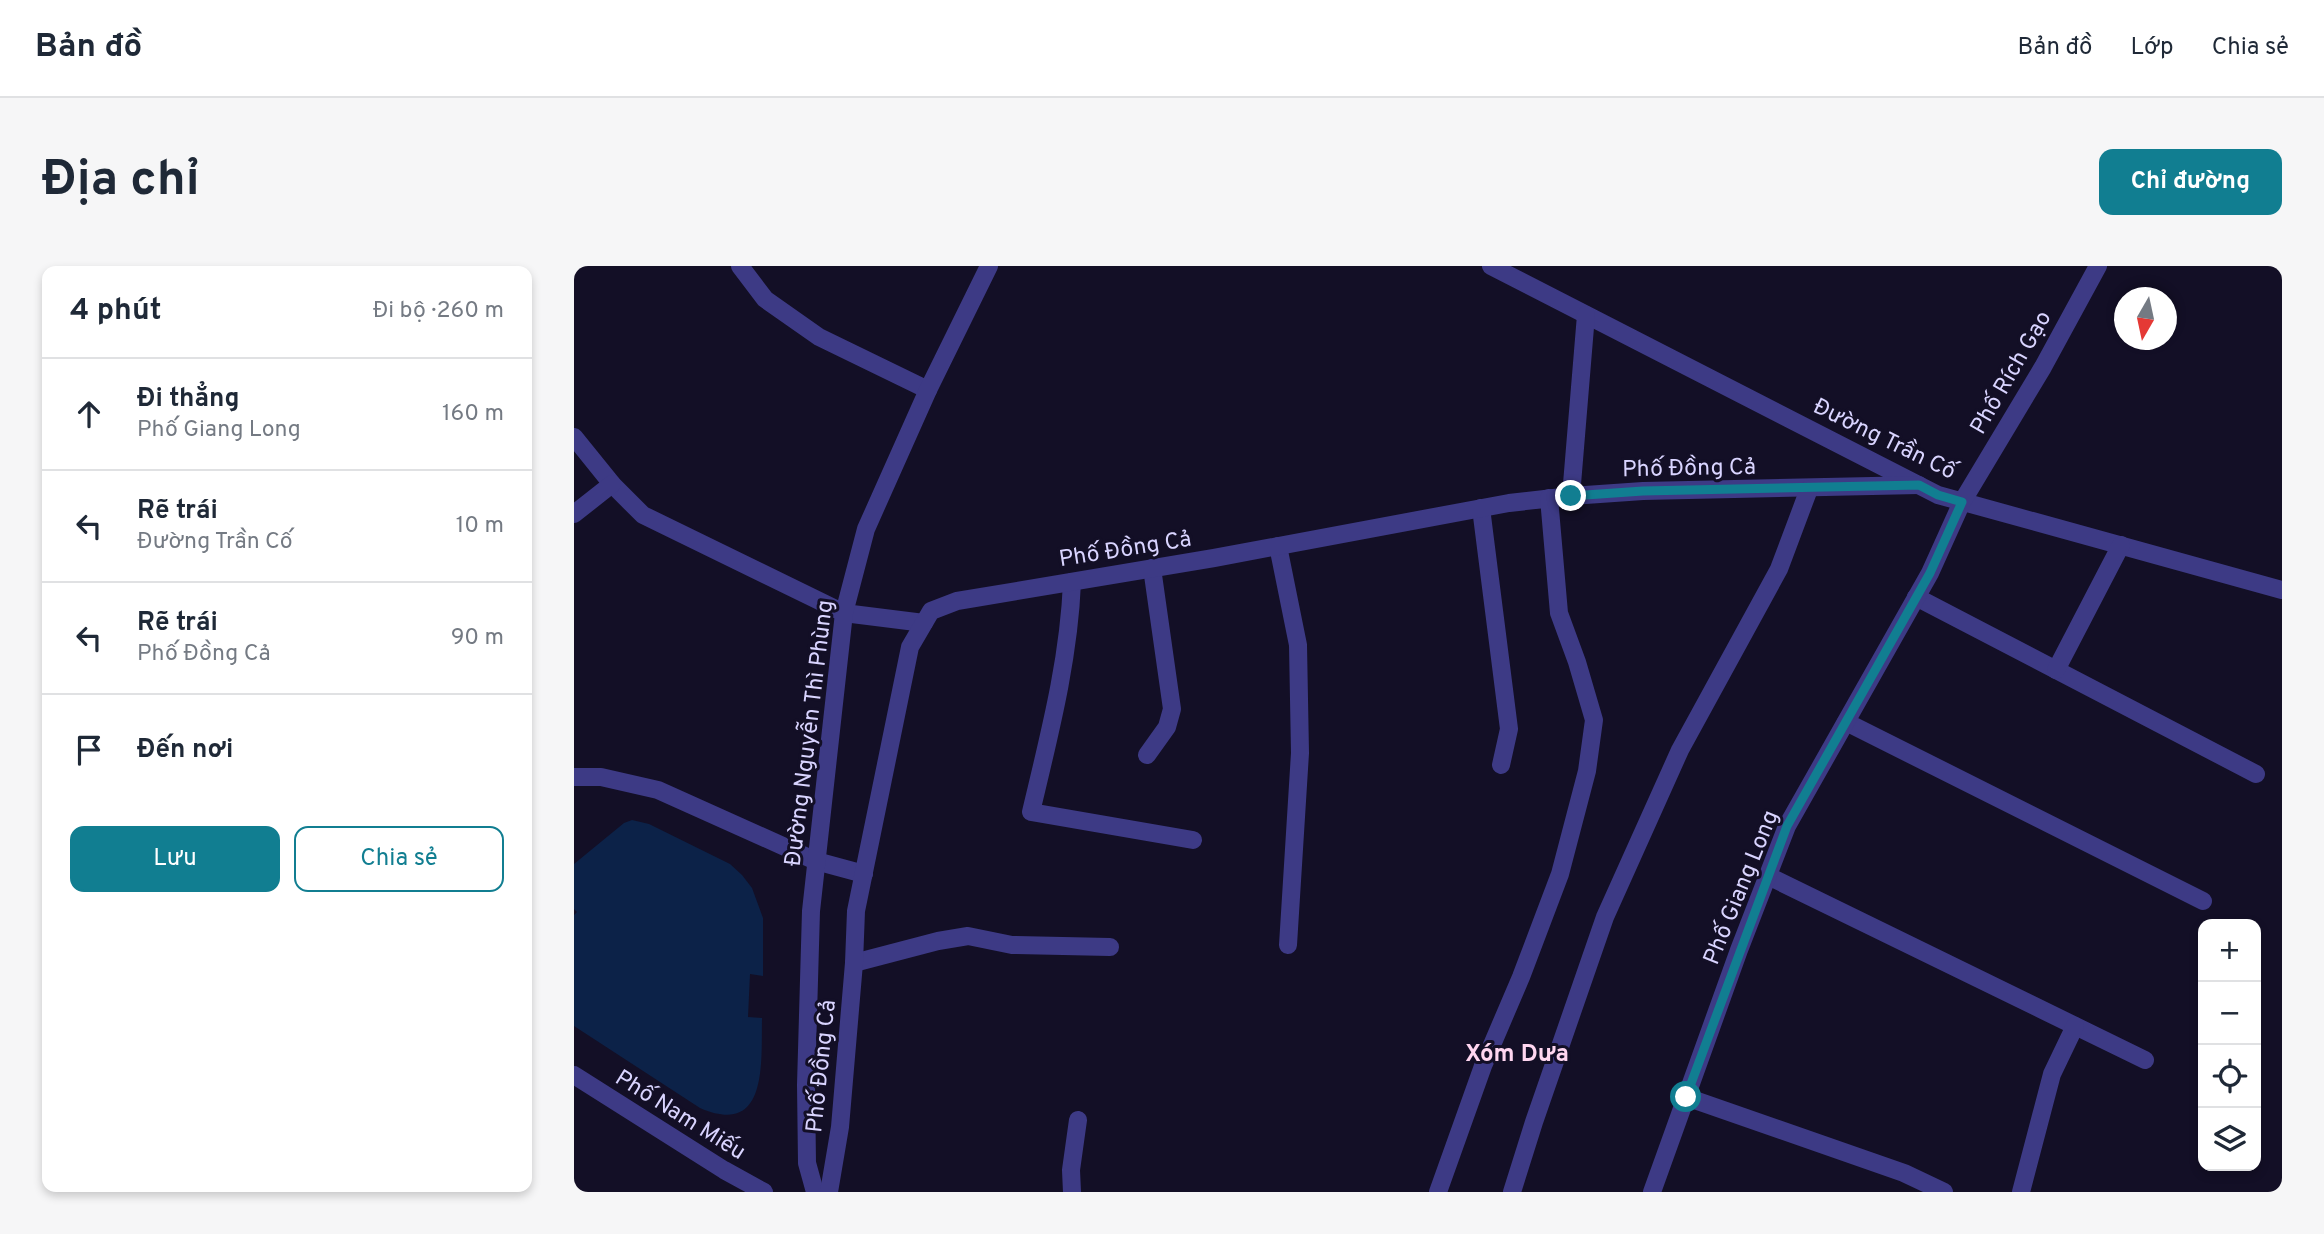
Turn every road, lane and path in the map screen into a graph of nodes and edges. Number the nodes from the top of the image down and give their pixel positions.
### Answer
1 (740, 266) edge
2 (989, 266) edge
3 (1491, 266) edge
4 (2098, 266) edge
5 (1586, 315) junction
6 (928, 390) junction
7 (574, 437) edge
8 (612, 484) junction
9 (1919, 485) junction
10 (1809, 489) junction
11 (1571, 496) junction
12 (1549, 498) junction
13 (1962, 502) junction
14 (1481, 508) junction
15 (574, 514) edge
16 (2121, 545) junction
17 (1278, 546) junction
18 (1152, 568) junction
19 (1072, 582) junction
20 (2282, 590) edge
21 (1916, 597) junction
22 (844, 613) junction
23 (924, 624) junction
24 (2056, 670) junction
25 (1846, 722) junction
26 (1147, 755) dead end
27 (1501, 765) dead end
28 (2256, 774) dead end
29 (574, 777) edge
30 (1193, 840) dead end
31 (816, 861) junction
32 (864, 874) junction
33 (1768, 876) junction
34 (2203, 901) dead end
35 (1288, 945) dead end
36 (1110, 947) dead end
37 (855, 963) junction
38 (2075, 1026) junction
39 (2145, 1060) dead end
40 (574, 1075) edge
41 (1686, 1097) junction
42 (1078, 1120) dead end
43 (764, 1192) edge
44 (815, 1192) edge
45 (829, 1192) edge
46 (1072, 1192) edge
47 (1438, 1192) edge
48 (1512, 1192) edge
49 (1652, 1192) edge
50 (1944, 1192) edge
51 (2021, 1192) edge

1 - 6 street
2 - 6 street, Đường Nguyễn Thì Phùng
3 - 5 street, Đường Trần Cố
4 - 13 street, Phố Rích Gạo
5 - 9 street, Đường Trần Cố
5 - 11 street
6 - 22 street, Đường Nguyễn Thì Phùng
7 - 8 street
8 - 15 street
8 - 22 street
9 - 10 street, Phố Đồng Cả
9 - 13 street, Đường Trần Cố
10 - 11 street, Phố Đồng Cả
10 - 48 street
11 - 12 street, Phố Đồng Cả
12 - 14 street, Phố Đồng Cả
12 - 47 street
13 - 16 street, Đường Trần Cố
13 - 21 street, Phố Giang Long
14 - 17 street, Phố Đồng Cả
14 - 27 street
16 - 20 street, Đường Trần Cố
16 - 24 street
17 - 18 street, Phố Đồng Cả
17 - 35 street
18 - 19 street, Phố Đồng Cả
18 - 26 street
19 - 23 street, Phố Đồng Cả
19 - 30 street
21 - 24 street
21 - 25 street, Phố Giang Long
22 - 23 street
22 - 31 street, Đường Nguyễn Thì Phùng
23 - 32 street, Phố Đồng Cả
24 - 28 street
25 - 33 street, Phố Giang Long
25 - 34 street
29 - 31 street
31 - 32 street
31 - 44 street, Đường Nguyễn Thì Phùng
32 - 37 street, Phố Đồng Cả
33 - 38 street
33 - 41 street, Phố Giang Long
36 - 37 street
37 - 45 street, Phố Đồng Cả
38 - 39 street
38 - 51 street
40 - 43 street, Phố Nam Miếu
41 - 49 street, Phố Giang Long
41 - 50 street
42 - 46 street

